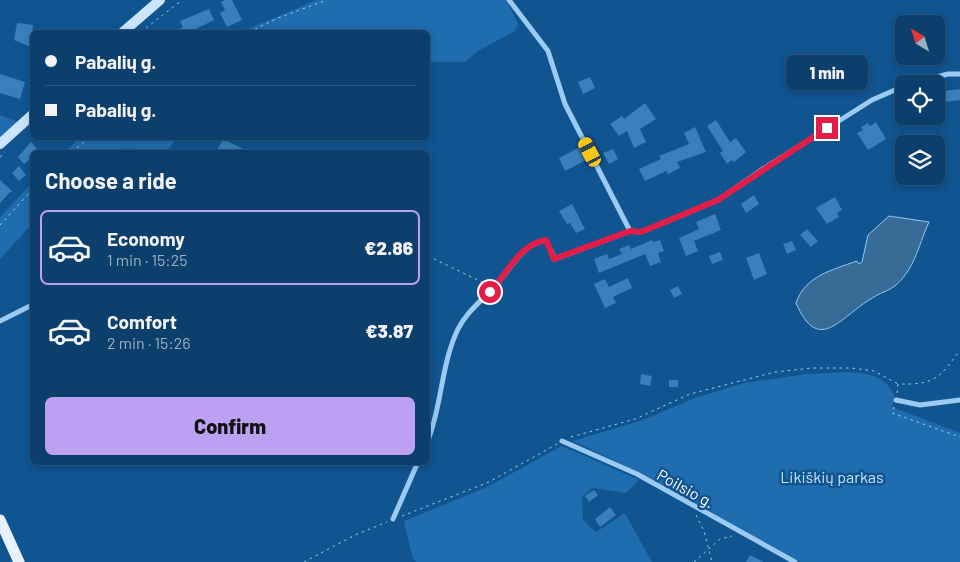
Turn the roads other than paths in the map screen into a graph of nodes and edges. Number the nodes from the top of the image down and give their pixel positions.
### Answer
1 (160, 0) edge
2 (509, 0) edge
3 (126, 30) edge
4 (960, 74) edge
5 (944, 75) edge
6 (895, 90) edge
7 (30, 116) edge
8 (0, 144) edge
9 (630, 231) junction
10 (30, 307) edge
11 (0, 321) edge
12 (896, 400) dead end
13 (960, 400) edge
14 (430, 434) edge
15 (562, 441) road end
16 (417, 465) edge
17 (0, 520) edge
18 (393, 520) road end
19 (19, 562) edge
20 (795, 562) edge

1 - 3 main road
2 - 9 street
4 - 5 street
6 - 9 street
7 - 8 main road
9 - 14 street
10 - 11 street
12 - 13 street
15 - 20 street, Poilsio g.
16 - 18 street
17 - 19 main road

